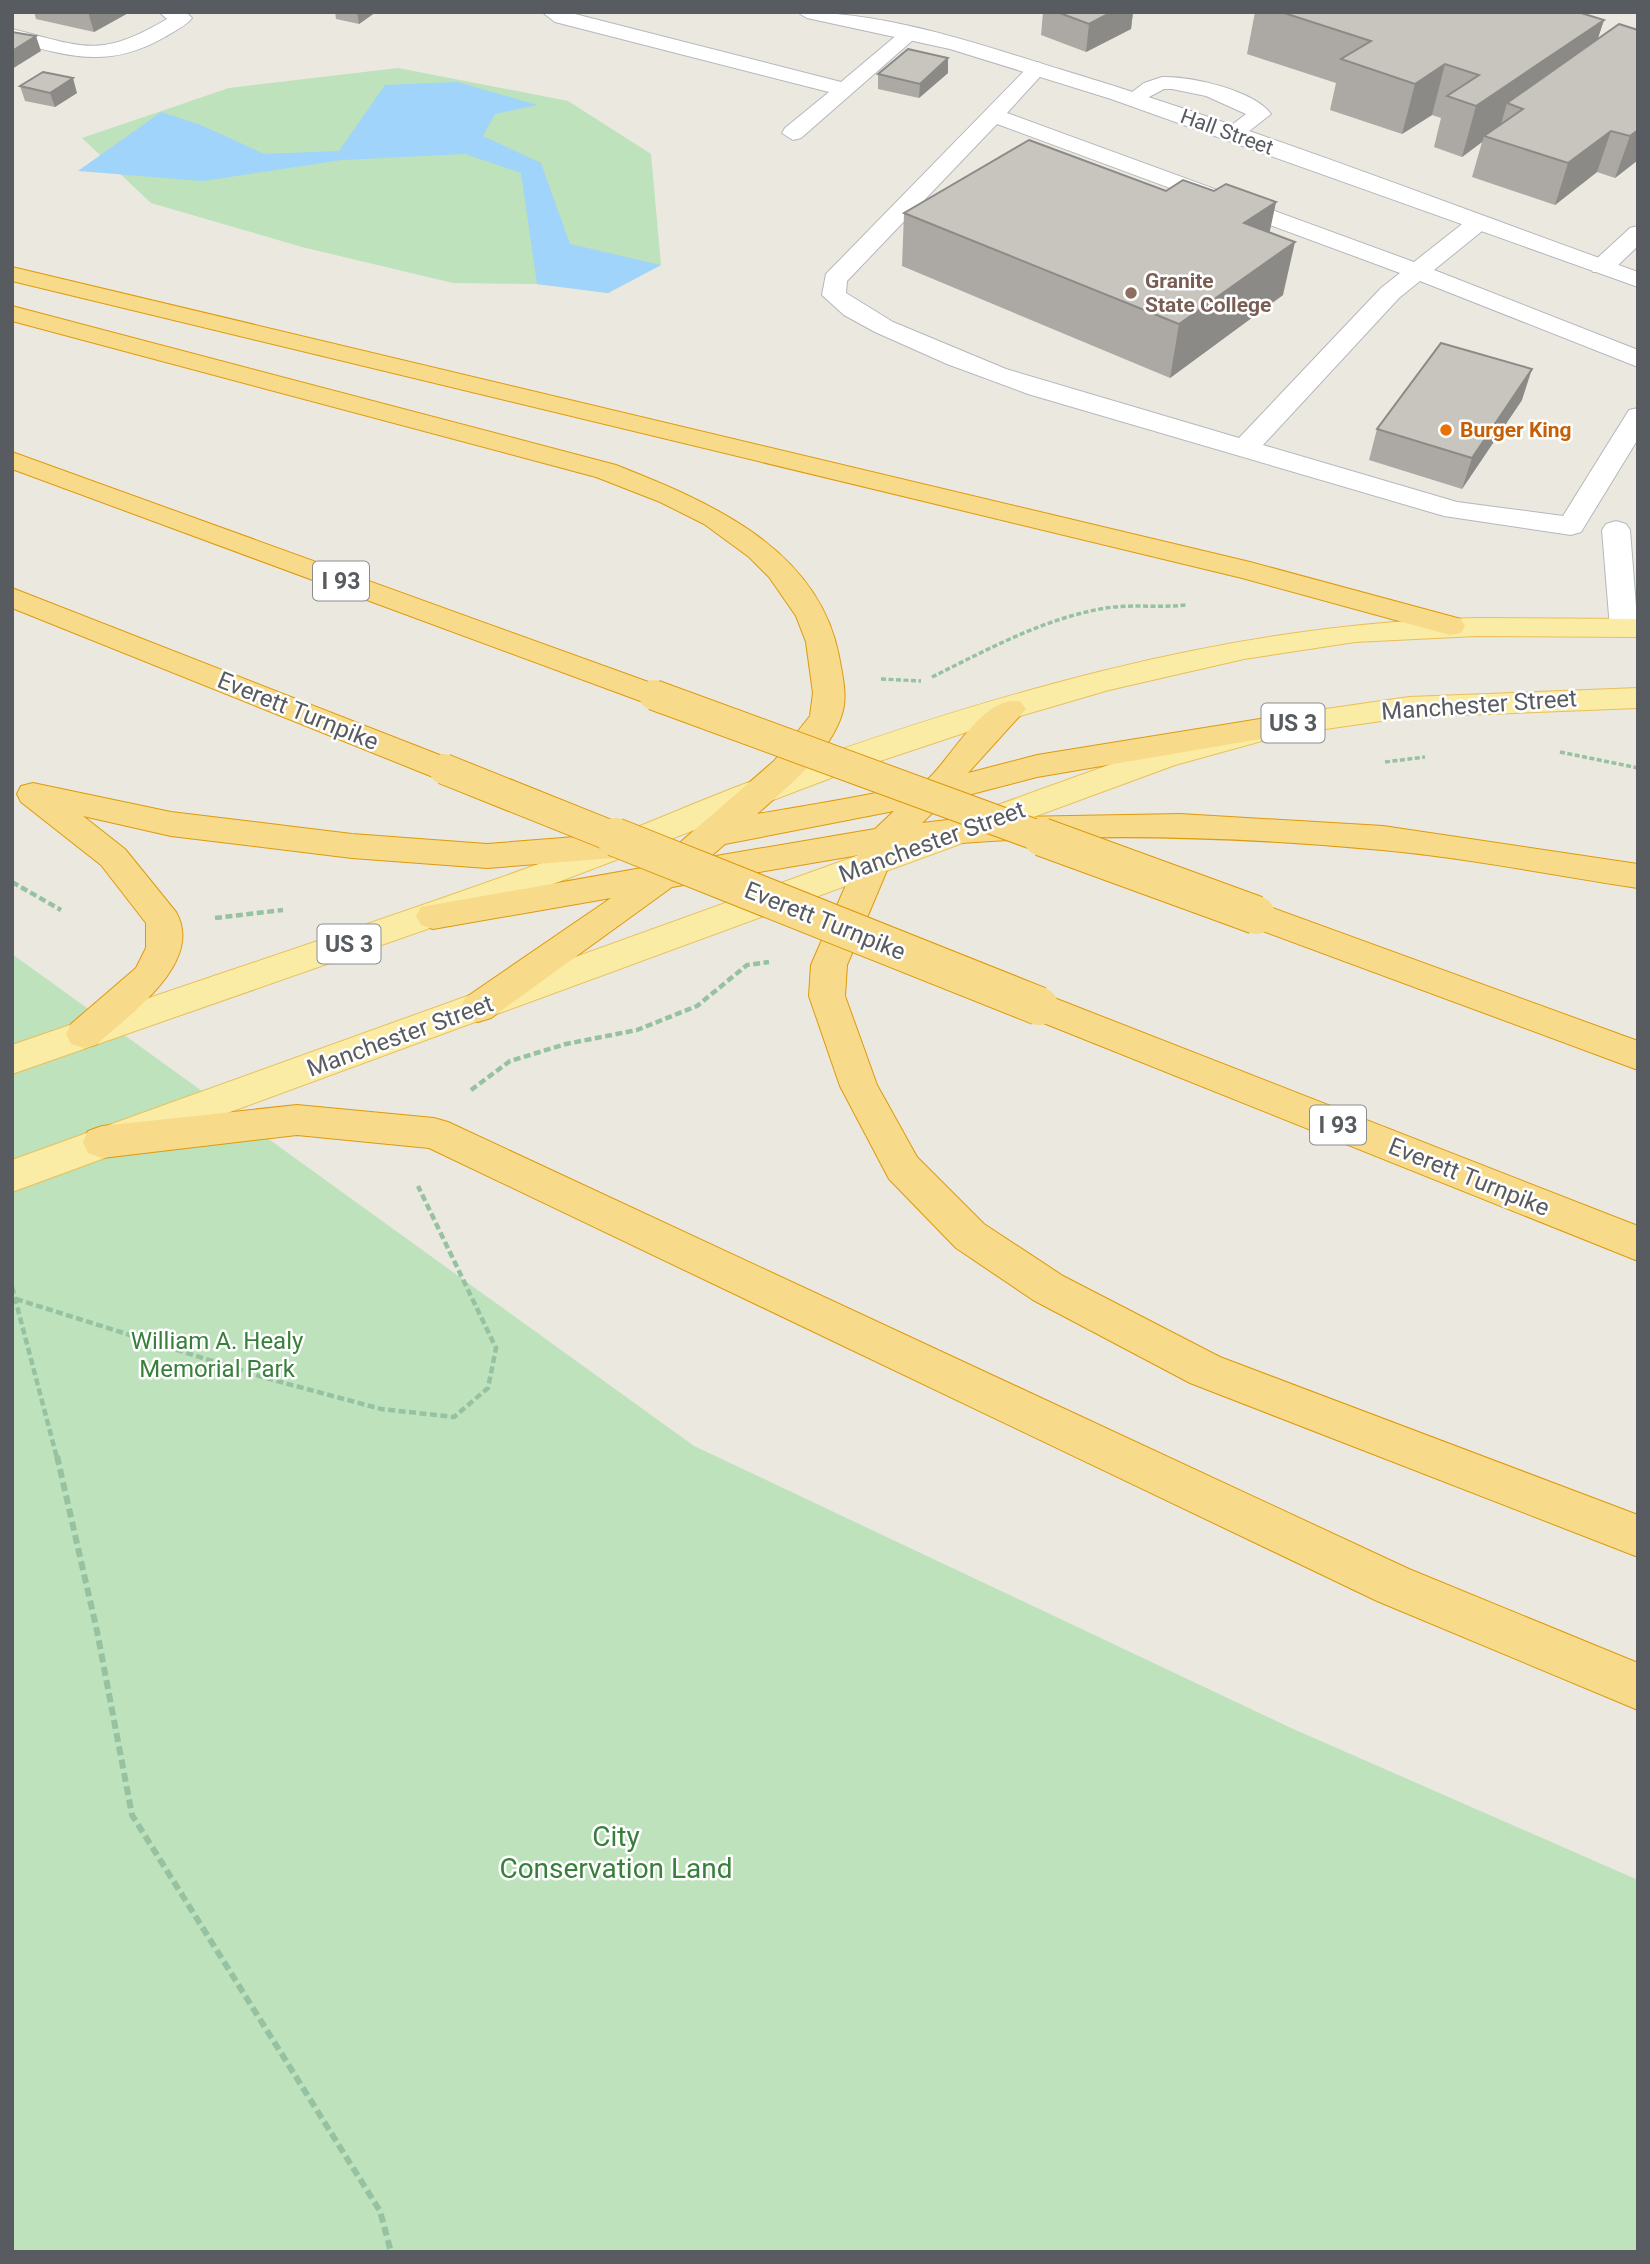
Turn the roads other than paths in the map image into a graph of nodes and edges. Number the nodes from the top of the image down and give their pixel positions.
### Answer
1 (170, 12) edge
2 (552, 12) edge
3 (807, 12) edge
4 (911, 33) junction
5 (12, 35) edge
6 (1038, 68) junction
7 (844, 89) junction
8 (1133, 99) junction
9 (993, 115) junction
10 (793, 133) dead end
11 (1231, 134) junction
12 (1479, 222) junction
13 (1638, 233) edge
14 (1602, 267) junction
15 (1416, 271) junction
16 (12, 274) edge
17 (1638, 280) edge
18 (12, 313) edge
19 (1638, 359) edge
20 (1638, 416) edge
21 (1245, 447) junction
22 (12, 460) edge
23 (1571, 526) junction
24 (1627, 532) edge
25 (12, 597) edge
26 (1450, 626) junction
27 (1631, 628) edge
28 (1638, 698) edge
29 (1010, 709) junction
30 (1284, 724) junction
31 (23, 789) edge
32 (765, 789) junction
33 (936, 791) junction
34 (964, 830) junction
35 (717, 834) junction
36 (611, 848) junction
37 (878, 852) junction
38 (667, 875) junction
39 (1638, 876) edge
40 (433, 916) junction
41 (478, 1008) junction
42 (84, 1034) junction
43 (1638, 1056) edge
44 (12, 1060) edge
45 (102, 1142) junction
46 (12, 1176) edge
47 (1638, 1244) edge
48 (1638, 1536) edge
49 (1638, 1687) edge

1 - 5 street
2 - 7 street
3 - 4 street, Hall Street
4 - 6 street, Hall Street
4 - 7 street
6 - 8 street, Hall Street
6 - 9 street
7 - 10 street
8 - 11 street, Hall Street
8 - 11 street
9 - 15 street
9 - 21 street
11 - 12 street, Hall Street
12 - 14 street, Hall Street
12 - 15 street
13 - 14 street
14 - 17 street, Hall Street
15 - 19 street
15 - 21 street
16 - 26 highway
18 - 32 highway
20 - 23 street
21 - 23 street
22 - 43 highway, I 93, bridge
23 - 24 street
24 - 27 street
25 - 47 highway, Everett Turnpike / I 93, bridge
26 - 27 main road, US 3
26 - 29 main road, US 3
28 - 30 main road, Manchester Street / US 3
29 - 32 main road, US 3
29 - 33 highway
30 - 33 highway
30 - 34 main road, Manchester Street / US 3
31 - 36 highway
31 - 42 highway
32 - 35 highway
32 - 36 main road, US 3
33 - 35 highway
33 - 37 highway
34 - 37 main road, Manchester Street / US 3
34 - 39 highway
35 - 36 highway
35 - 38 highway
36 - 40 main road, US 3
37 - 38 highway
37 - 41 main road, Manchester Street / US 3
37 - 48 highway
38 - 40 highway
38 - 41 highway
40 - 42 main road, US 3
41 - 45 main road, Manchester Street / US 3
42 - 44 main road, US 3
45 - 46 main road, Manchester Street / US 3
45 - 49 highway

